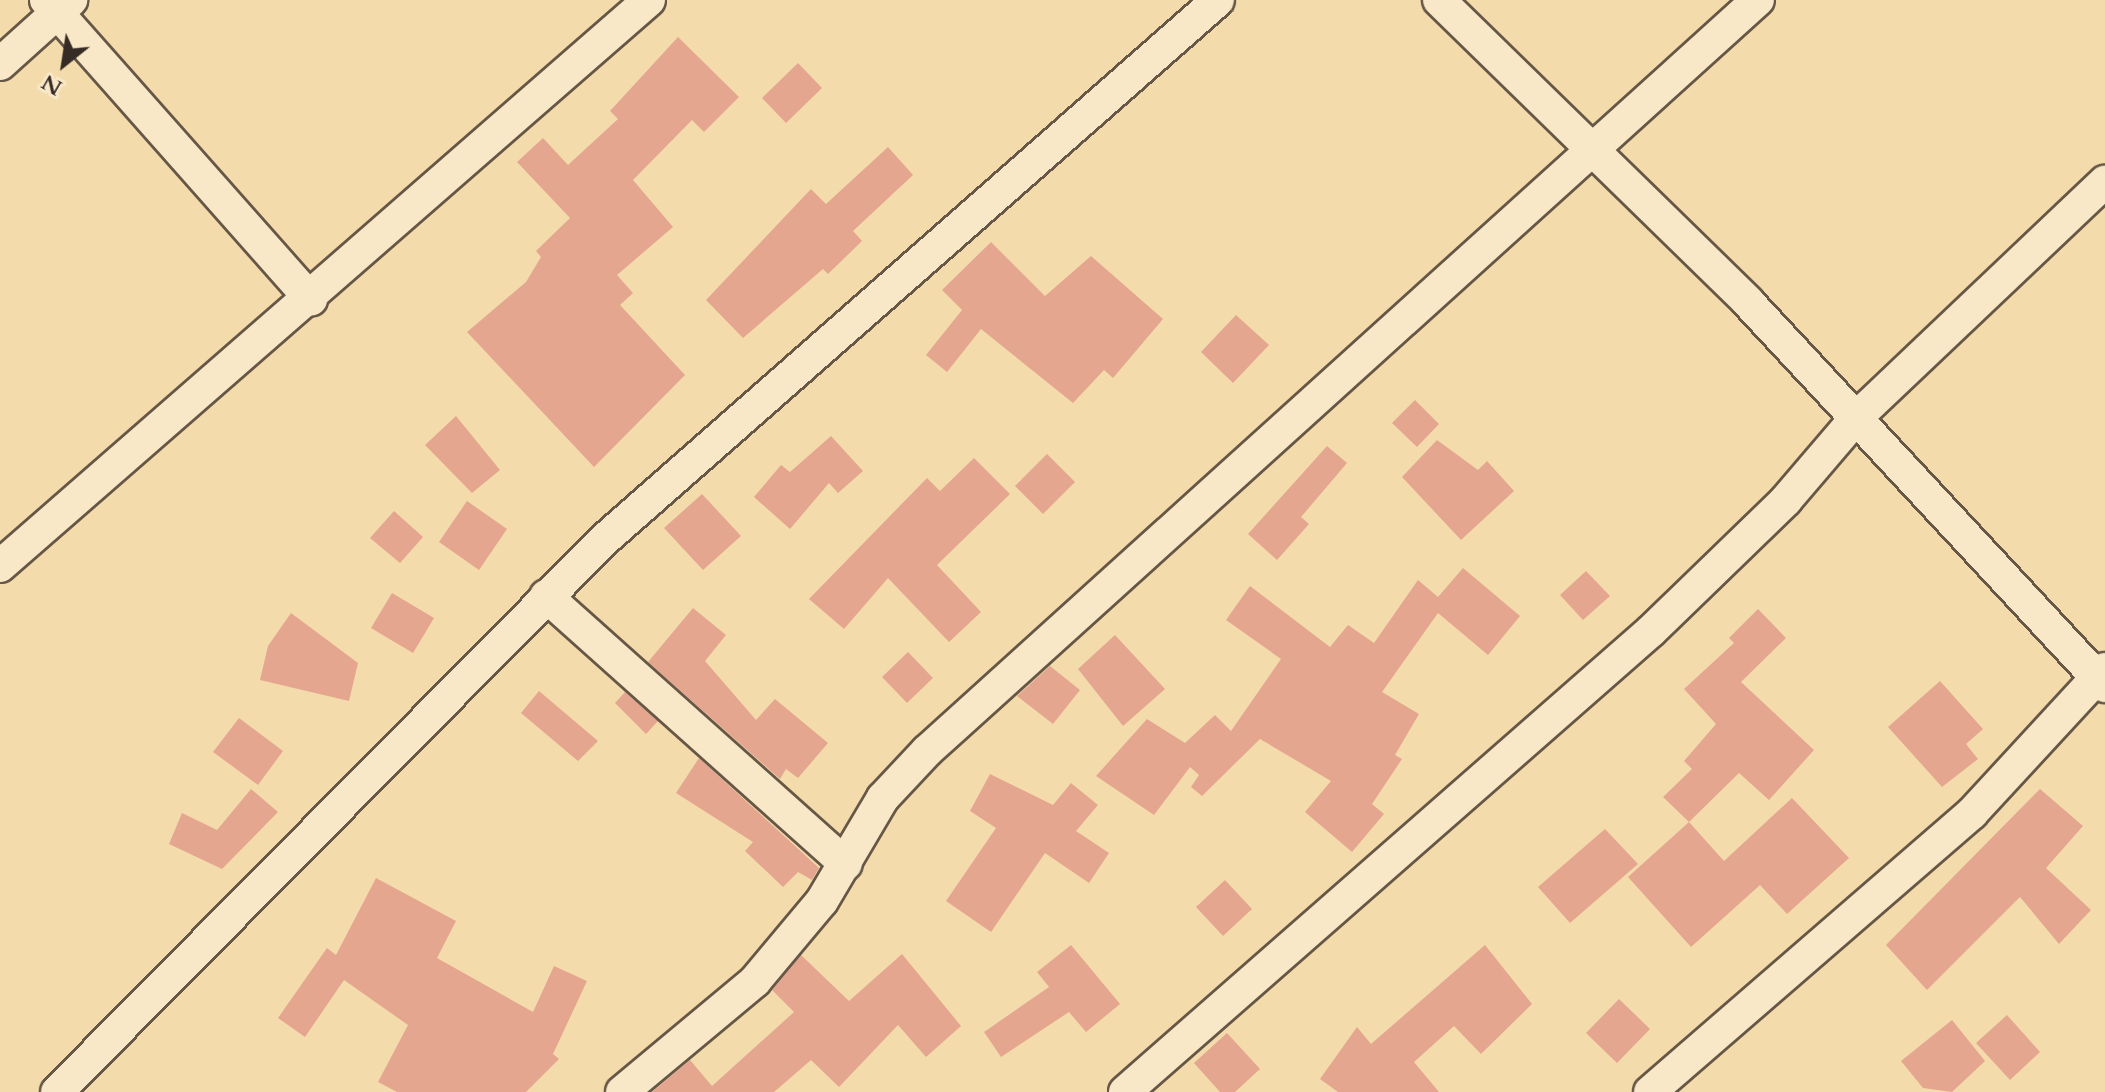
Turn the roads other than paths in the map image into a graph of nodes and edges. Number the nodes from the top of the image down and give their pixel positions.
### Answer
1 (649, 0) edge
2 (1218, 0) edge
3 (1439, 0) edge
4 (1758, 0) edge
5 (58, 4) edge
6 (0, 64) edge
7 (1590, 146) junction
8 (2105, 182) edge
9 (311, 300) junction
10 (1857, 417) junction
11 (0, 566) edge
12 (546, 596) junction
13 (2102, 677) edge
14 (846, 864) junction
15 (57, 1092) edge
16 (622, 1092) edge
17 (1125, 1092) edge
18 (1650, 1092) edge

1 - 9 street
2 - 12 street
3 - 7 street
4 - 7 street
5 - 6 street
5 - 9 street
7 - 10 street
7 - 14 street
8 - 10 street
9 - 11 street
10 - 13 street
10 - 17 street
12 - 14 street
12 - 15 street
13 - 18 street
14 - 16 street

